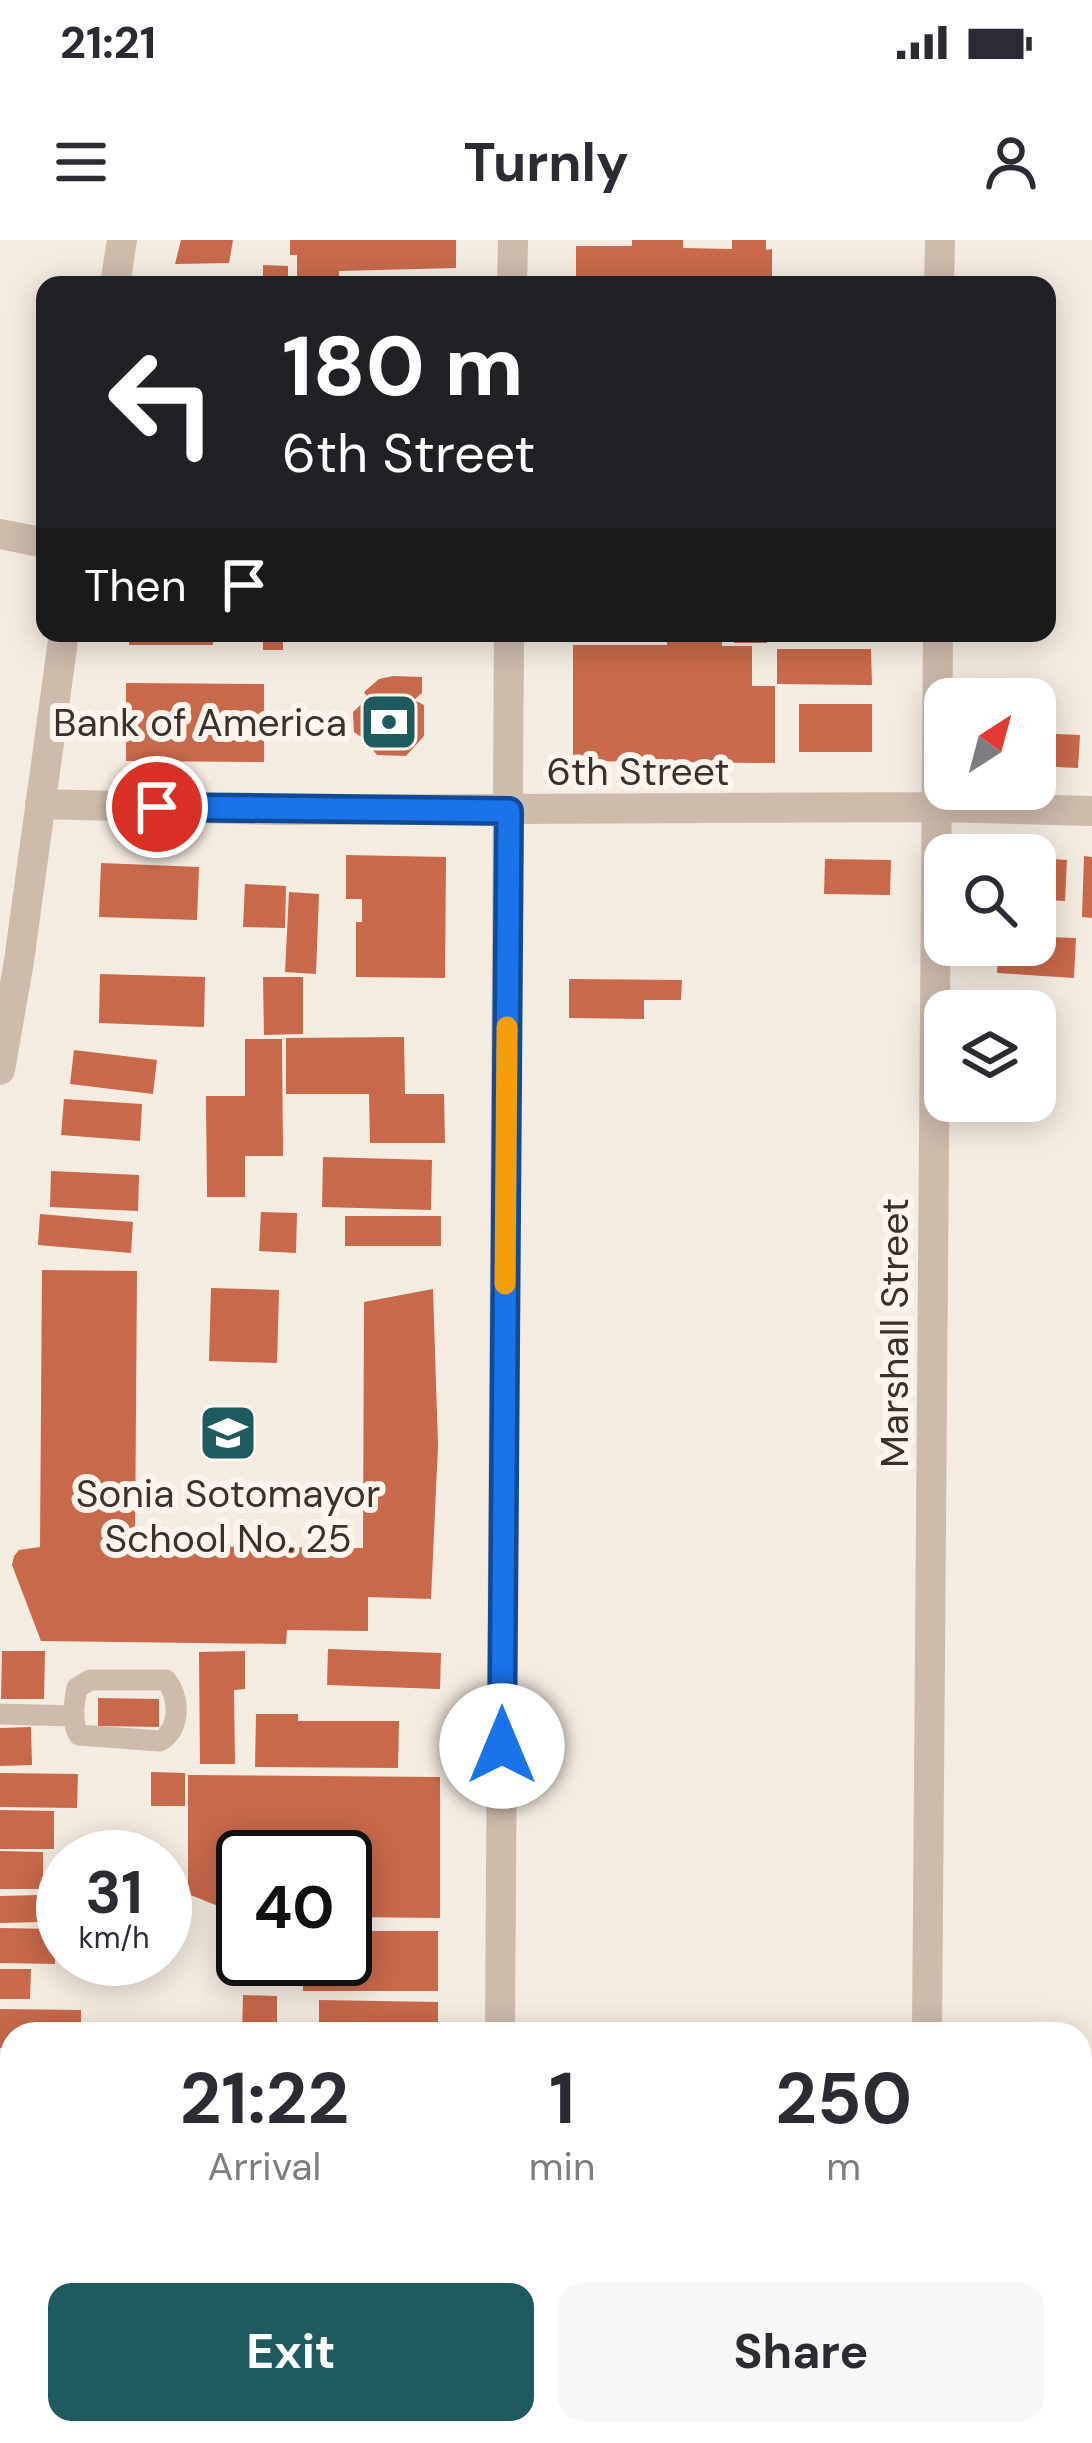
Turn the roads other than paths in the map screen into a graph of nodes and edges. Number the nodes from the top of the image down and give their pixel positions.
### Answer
1 (122, 240) edge
2 (513, 240) edge
3 (940, 240) edge
4 (116, 276) edge
5 (512, 276) edge
6 (940, 276) edge
7 (0, 533) edge
8 (36, 540) edge
9 (63, 642) edge
10 (509, 642) edge
11 (938, 642) edge
12 (938, 678) edge
13 (40, 804) junction
14 (924, 808) edge
15 (938, 810) edge
16 (1041, 810) edge
17 (509, 811) junction
18 (1092, 811) edge
19 (9, 960) edge
20 (0, 1070) edge
21 (0, 1714) edge
22 (74, 1716) junction
23 (500, 2022) edge
24 (927, 2022) edge

1 - 4 street
2 - 5 street
3 - 6 street
7 - 8 street
9 - 13 street
10 - 17 street
11 - 12 street, Marshall Street
13 - 17 street, 6th Street
13 - 19 street
14 - 17 street, 6th Street
15 - 24 street, Marshall Street
16 - 18 street, 6th Street
17 - 23 street
19 - 20 street
21 - 22 lane
22 - 22 lane

